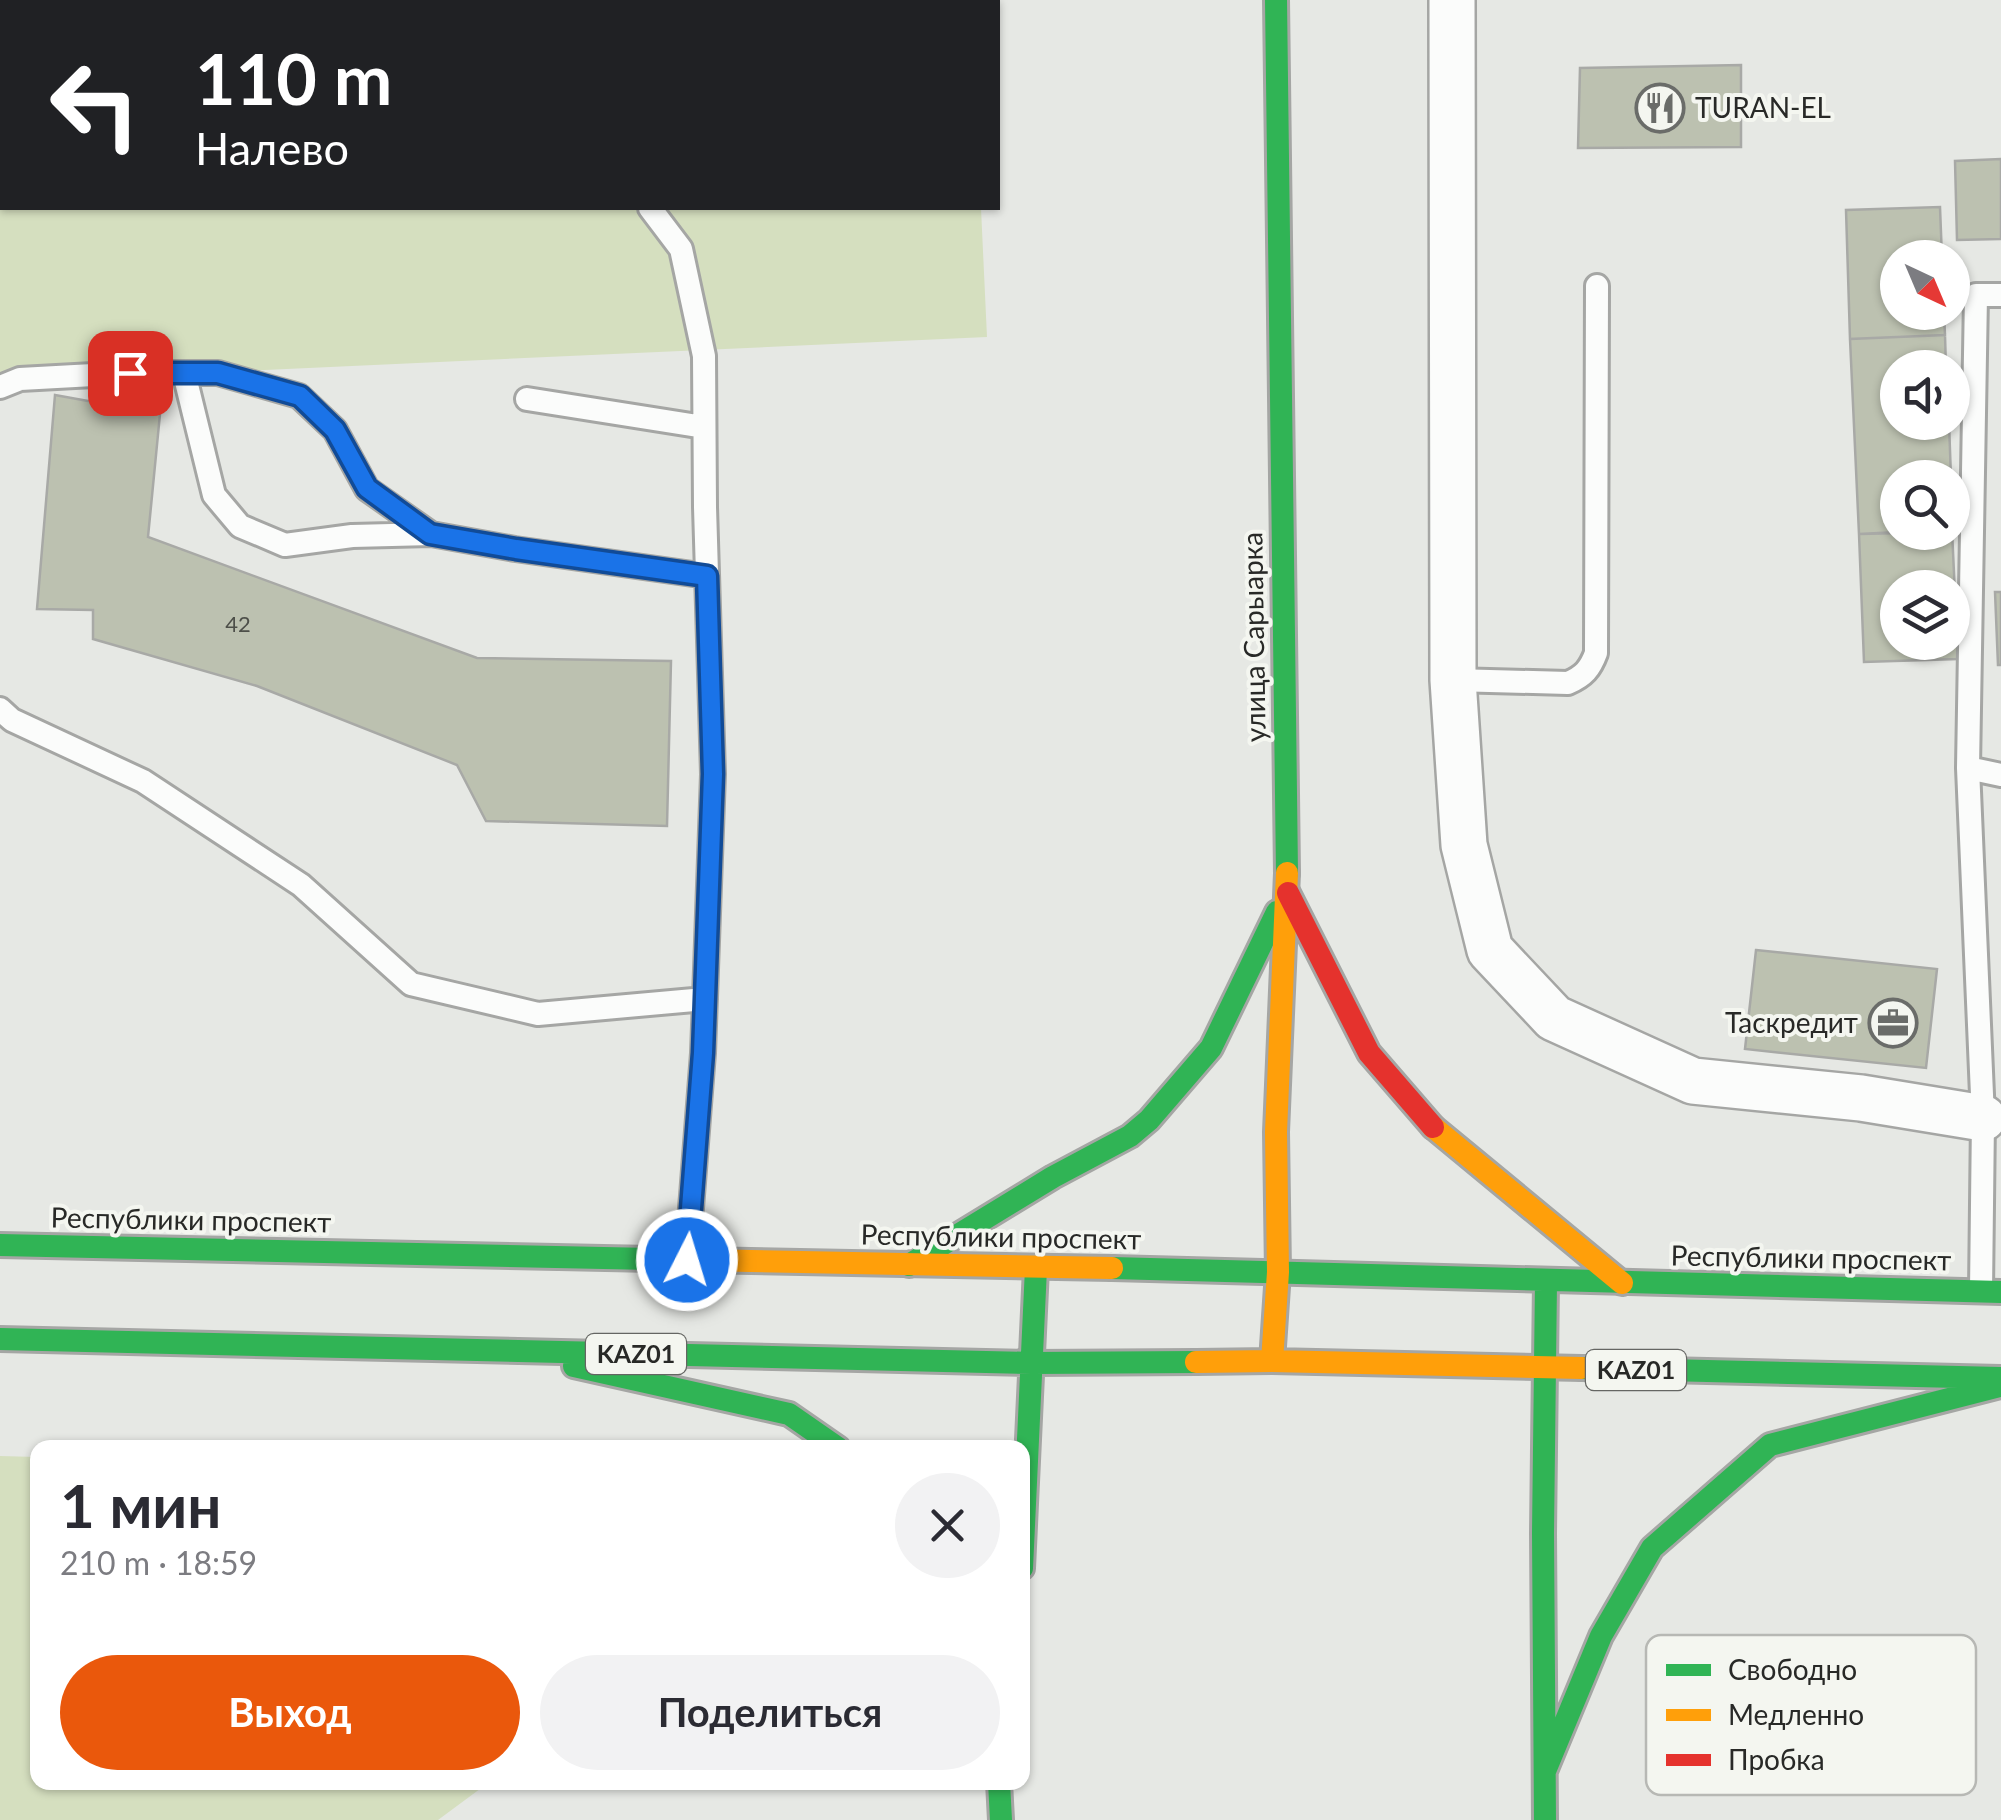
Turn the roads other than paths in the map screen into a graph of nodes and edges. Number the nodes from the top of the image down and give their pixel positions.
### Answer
1 (1276, 0) edge
2 (1452, 0) edge
3 (652, 210) edge
4 (1597, 286) dead end
5 (2001, 296) edge
6 (184, 373) junction
7 (0, 386) edge
8 (527, 398) dead end
9 (704, 427) junction
10 (430, 534) junction
11 (707, 576) junction
12 (1453, 680) junction
13 (0, 710) edge
14 (1968, 768) junction
15 (2001, 774) edge
16 (1287, 891) junction
17 (705, 999) junction
18 (1992, 1119) edge
19 (0, 1246) edge
20 (687, 1260) junction
21 (909, 1265) junction
22 (1036, 1268) junction
23 (1278, 1272) junction
24 (1546, 1281) junction
25 (1622, 1282) junction
26 (1991, 1292) edge
27 (0, 1339) edge
28 (508, 1351) junction
29 (1272, 1361) junction
30 (1032, 1364) junction
31 (1544, 1368) junction
32 (2001, 1382) edge
33 (826, 1440) edge
34 (1028, 1440) edge
35 (1544, 1771) junction
36 (1000, 1790) edge
37 (1013, 1790) edge
38 (1002, 1820) edge
39 (1011, 1820) edge
40 (1545, 1820) edge

1 - 16 main road, улица Сарыарка
2 - 12 street
3 - 9 lane
4 - 12 lane
5 - 14 lane
6 - 7 lane
6 - 10 lane
6 - 10 lane
8 - 9 lane
9 - 11 lane
10 - 11 lane
11 - 17 lane
12 - 18 street
13 - 17 lane
14 - 15 lane
14 - 18 lane
16 - 21 main road
16 - 23 main road, улица Сарыарка
16 - 25 main road
17 - 20 lane
18 - 26 lane
19 - 20 main road, Республики проспект
20 - 21 main road, Республики проспект
21 - 22 main road, Республики проспект
22 - 23 main road, Республики проспект
22 - 30 main road
23 - 24 main road, Республики проспект
23 - 29 main road, улица Сарыарка
24 - 25 main road, Республики проспект
24 - 31 main road
25 - 26 main road, Республики проспект
27 - 28 main road, KАZ01
28 - 30 main road, KАZ01
28 - 33 main road
29 - 30 main road, KАZ01
29 - 31 main road, KАZ01
30 - 34 main road
31 - 32 main road, KАZ01
31 - 35 main road
32 - 35 main road
35 - 40 main road
36 - 38 main road
37 - 39 main road

